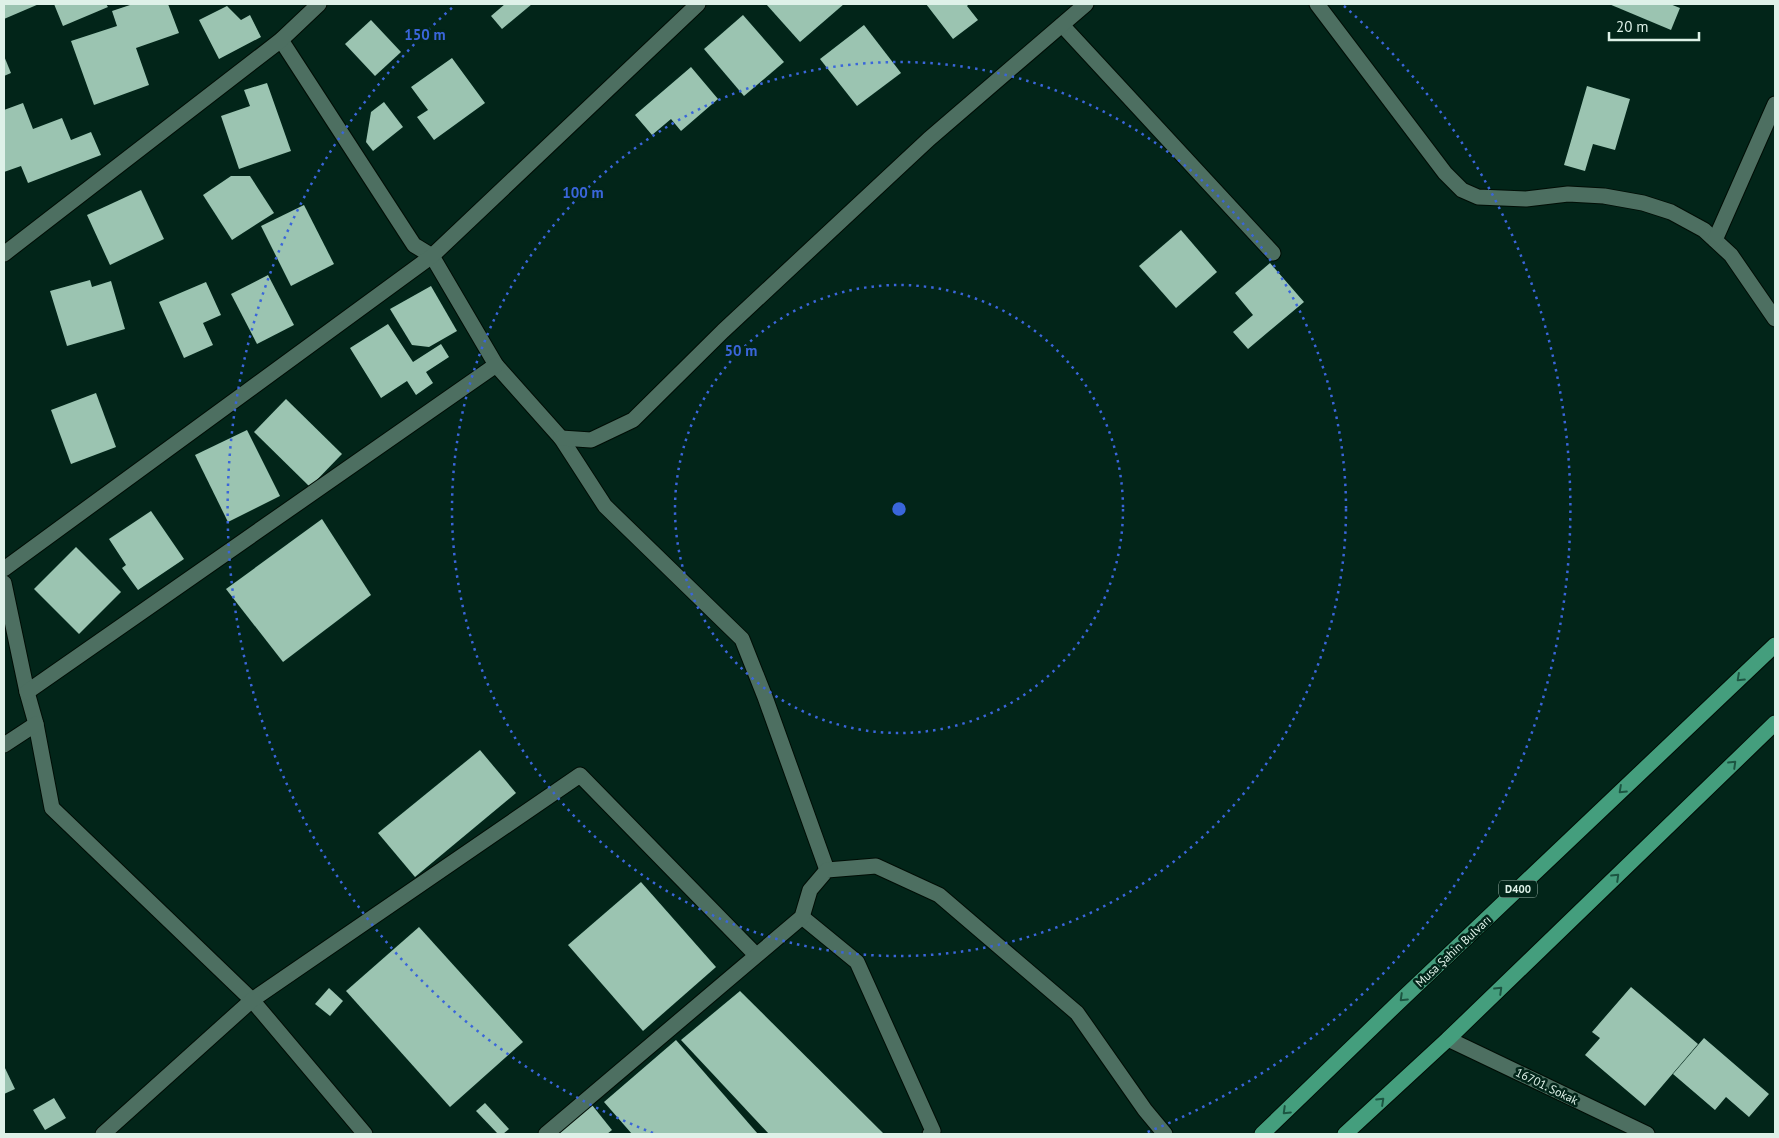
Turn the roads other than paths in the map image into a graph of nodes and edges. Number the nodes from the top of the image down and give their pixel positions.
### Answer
1 (319, 4) edge
2 (698, 4) edge
3 (1086, 4) edge
4 (1316, 4) edge
5 (1062, 25) junction
6 (281, 40) junction
7 (1775, 104) edge
8 (1715, 240) junction
9 (1273, 253) dead end
10 (4, 254) edge
11 (432, 256) junction
12 (1775, 319) edge
13 (496, 365) junction
14 (561, 438) junction
15 (4, 569) edge
16 (4, 583) edge
17 (1775, 645) edge
18 (27, 692) junction
19 (1775, 723) edge
20 (36, 724) junction
21 (4, 745) edge
22 (827, 870) junction
23 (802, 917) junction
24 (756, 955) junction
25 (252, 1000) junction
26 (1448, 1039) junction
27 (103, 1134) edge
28 (365, 1134) edge
29 (546, 1134) edge
30 (930, 1134) edge
31 (1165, 1134) edge
32 (1262, 1134) edge
33 (1345, 1134) edge
34 (1647, 1134) edge

1 - 6 street
2 - 11 street
3 - 5 street
4 - 8 street
5 - 9 street
5 - 14 street
6 - 10 street
6 - 11 street
7 - 8 street
8 - 12 street
11 - 13 street
11 - 15 street
13 - 14 street
13 - 18 street
14 - 22 street
16 - 18 street
17 -> 32 highway, Musa Şahin Bulvarı / D400
18 - 20 street
26 -> 19 highway
20 - 21 street
20 - 25 street
22 - 23 street
22 - 31 street
23 - 24 street
23 - 30 street
24 - 25 street
24 - 29 street
25 - 27 street
25 - 28 street
33 -> 26 highway
26 - 34 street, 16701. Sokak

